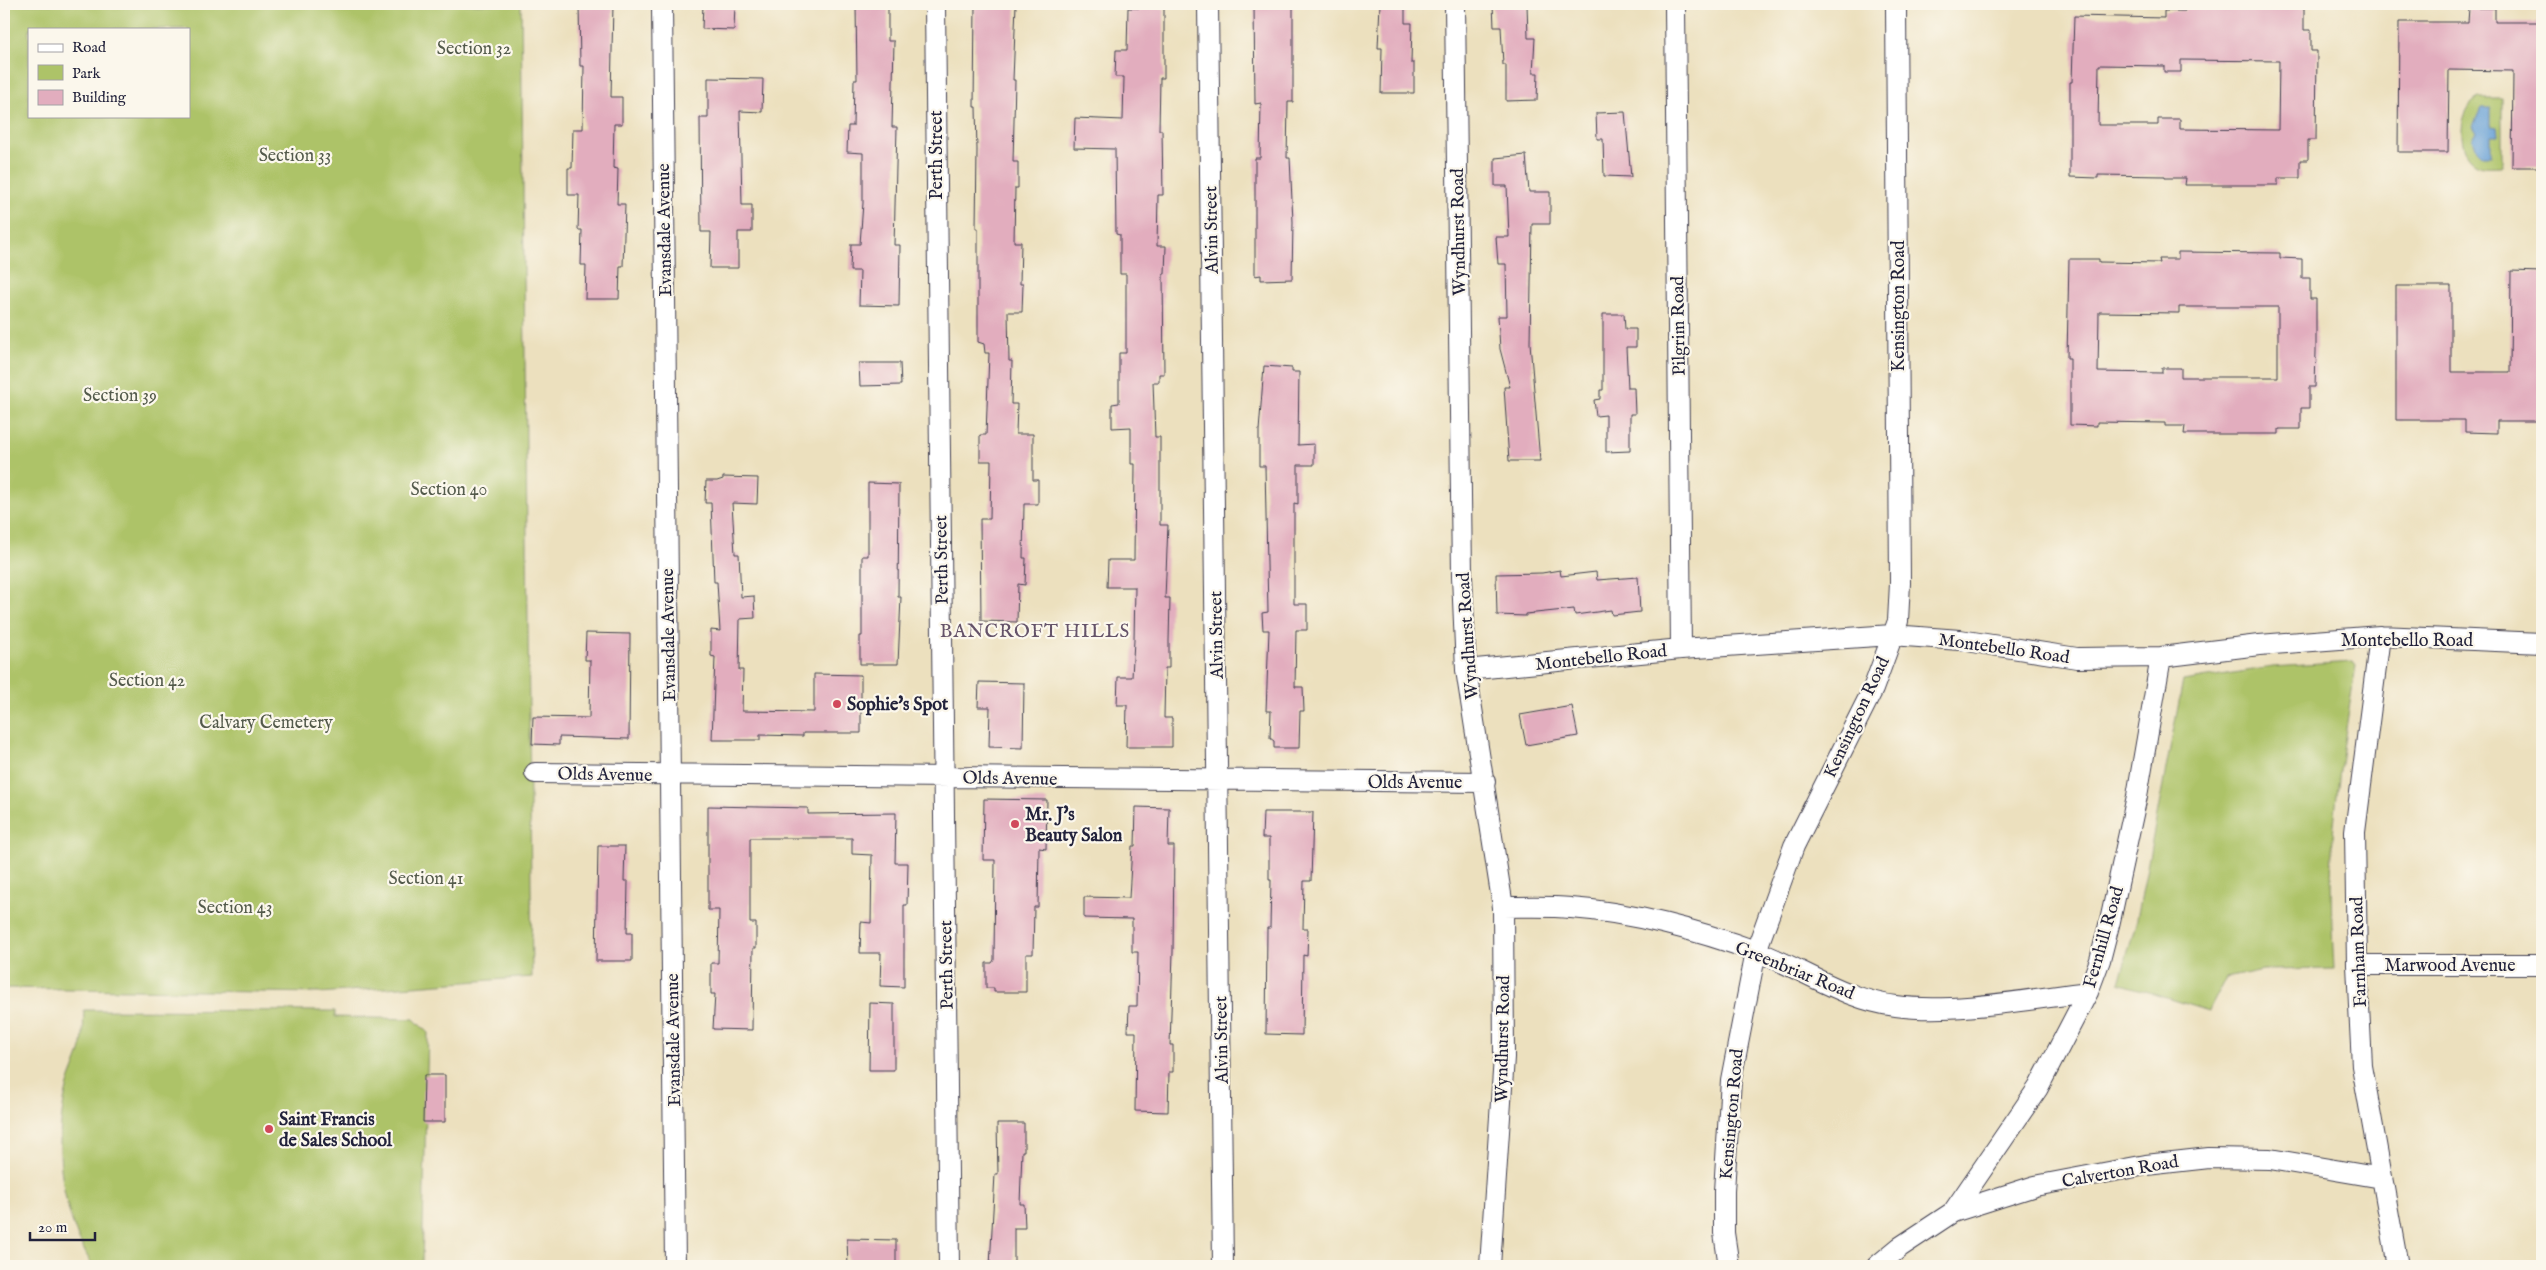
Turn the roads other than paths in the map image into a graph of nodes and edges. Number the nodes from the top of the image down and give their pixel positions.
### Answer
1 (662, 4) edge
2 (935, 4) edge
3 (1208, 4) edge
4 (1455, 4) edge
5 (1675, 4) edge
6 (1896, 4) edge
7 (1892, 635) junction
8 (2380, 636) junction
9 (2542, 643) edge
10 (1681, 649) junction
11 (2161, 657) junction
12 (1466, 670) junction
13 (535, 774) dead end
14 (670, 775) junction
15 (944, 778) junction
16 (1218, 780) junction
17 (1485, 782) junction
18 (1503, 907) junction
19 (1756, 951) junction
20 (2357, 965) junction
21 (2542, 965) edge
22 (2088, 992) junction
23 (2382, 1178) junction
24 (1953, 1212) junction
25 (675, 1266) edge
26 (949, 1266) edge
27 (1223, 1266) edge
28 (1490, 1266) edge
29 (1730, 1266) edge
30 (1877, 1266) edge
31 (2398, 1266) edge

1 - 14 street, Evansdale Avenue
2 - 15 street, Perth Street
3 - 16 street, Alvin Street
4 - 12 street, Wyndhurst Road
5 - 10 street, Pilgrim Road
6 - 7 street, Kensington Road
7 - 10 street, Montebello Road
7 - 11 street, Montebello Road
7 - 19 street, Kensington Road
8 - 9 street, Montebello Road
8 - 11 street, Montebello Road
8 - 20 street, Farnham Road
10 - 12 street, Montebello Road
11 - 22 street, Fernhill Road
12 - 17 street, Wyndhurst Road
13 - 14 street, Olds Avenue
14 - 15 street, Olds Avenue
14 - 25 street, Evansdale Avenue
15 - 16 street, Olds Avenue
15 - 26 street, Perth Street
16 - 17 street, Olds Avenue
16 - 27 street, Alvin Street
17 - 18 street, Wyndhurst Road
18 - 19 street, Greenbriar Road
18 - 28 street, Wyndhurst Road
19 - 22 street, Greenbriar Road
19 - 29 street, Kensington Road
20 - 21 street, Marwood Avenue
20 - 23 street, Farnham Road
22 - 24 street, Fernhill Road
23 - 24 street, Calverton Road
23 - 31 street, Farnham Road
24 - 30 street, Calverton Road

